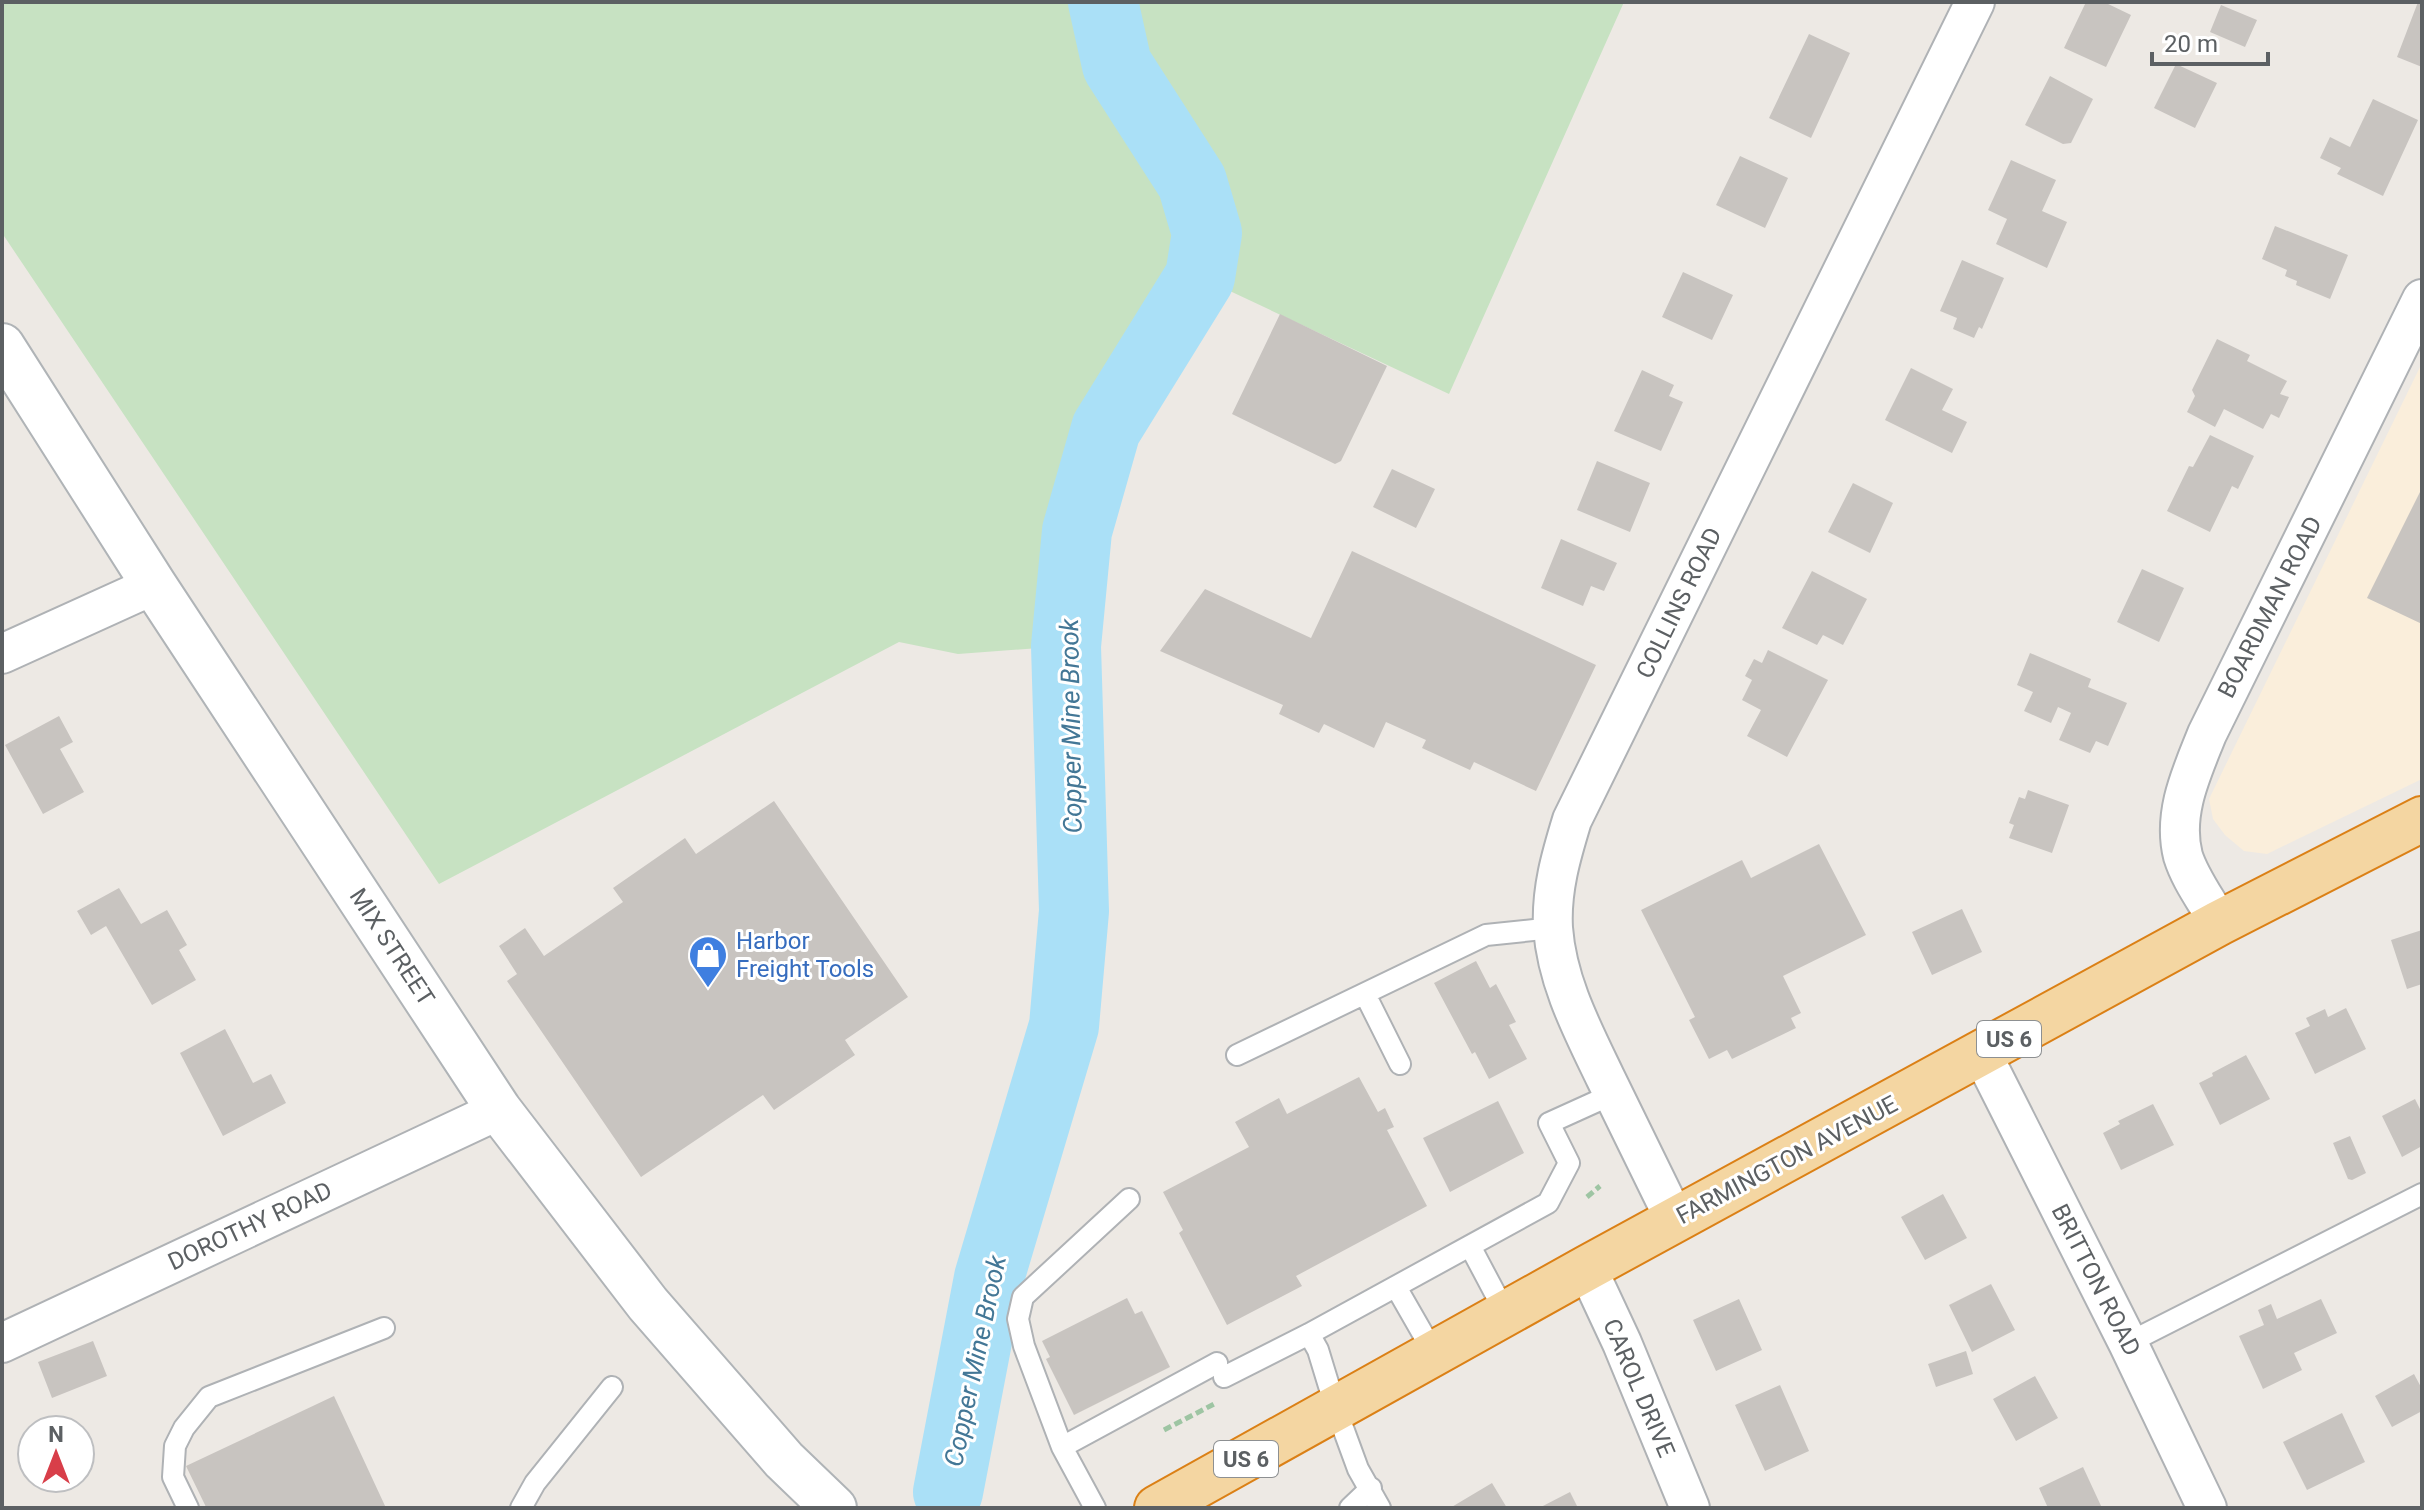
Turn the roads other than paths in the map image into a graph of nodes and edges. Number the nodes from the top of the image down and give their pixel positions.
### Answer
1 (1975, 2) edge
2 (2422, 299) edge
3 (2, 346) edge
4 (154, 585) junction
5 (2, 654) edge
6 (2422, 819) edge
7 (2219, 923) junction
8 (1553, 928) junction
9 (1365, 994) junction
10 (1982, 1054) junction
11 (1237, 1055) dead end
12 (1400, 1064) dead end
13 (1613, 1094) junction
14 (499, 1110) junction
15 (2422, 1194) edge
16 (1129, 1199) dead end
17 (1675, 1220) junction
18 (1470, 1246) junction
19 (1587, 1268) junction
20 (1396, 1287) junction
21 (1506, 1314) junction
22 (384, 1328) dead end
23 (1309, 1334) junction
24 (2, 1343) edge
25 (2128, 1343) junction
26 (1435, 1355) junction
27 (612, 1387) dead end
28 (1336, 1409) junction
29 (1062, 1447) junction
30 (1371, 1488) junction
31 (188, 1508) edge
32 (521, 1508) edge
33 (834, 1508) edge
34 (1095, 1508) edge
35 (1157, 1508) edge
36 (1350, 1508) edge
37 (1380, 1508) edge
38 (1690, 1508) edge
39 (2207, 1508) edge

1 - 8 street, COLLINS ROAD
2 - 7 street, BOARDMAN ROAD
3 - 4 main road, MIX STREET
4 - 5 street
4 - 14 main road, MIX STREET
6 - 7 highway, FARMINGTON AVENUE / US 6
7 - 10 highway, FARMINGTON AVENUE / US 6
8 - 9 lane
8 - 13 street, COLLINS ROAD
9 - 11 lane
9 - 12 lane
10 - 17 highway, FARMINGTON AVENUE / US 6
10 - 25 street, BRITTON ROAD
13 - 17 street, COLLINS ROAD
13 - 18 lane
14 - 24 street, DOROTHY ROAD
14 - 33 main road, MIX STREET
15 - 25 lane
16 - 29 lane
17 - 19 highway, FARMINGTON AVENUE / US 6
18 - 20 lane
18 - 21 lane
19 - 21 highway, FARMINGTON AVENUE / US 6
19 - 38 street, CAROL DRIVE
20 - 23 lane
20 - 26 lane
21 - 26 highway, FARMINGTON AVENUE / US 6
22 - 31 lane
23 - 28 lane
23 - 29 lane
25 - 39 street, BRITTON ROAD
26 - 28 highway, FARMINGTON AVENUE / US 6
27 - 32 lane
28 - 30 lane
28 - 35 highway, FARMINGTON AVENUE / US 6
29 - 34 lane
30 - 36 lane
30 - 37 lane

